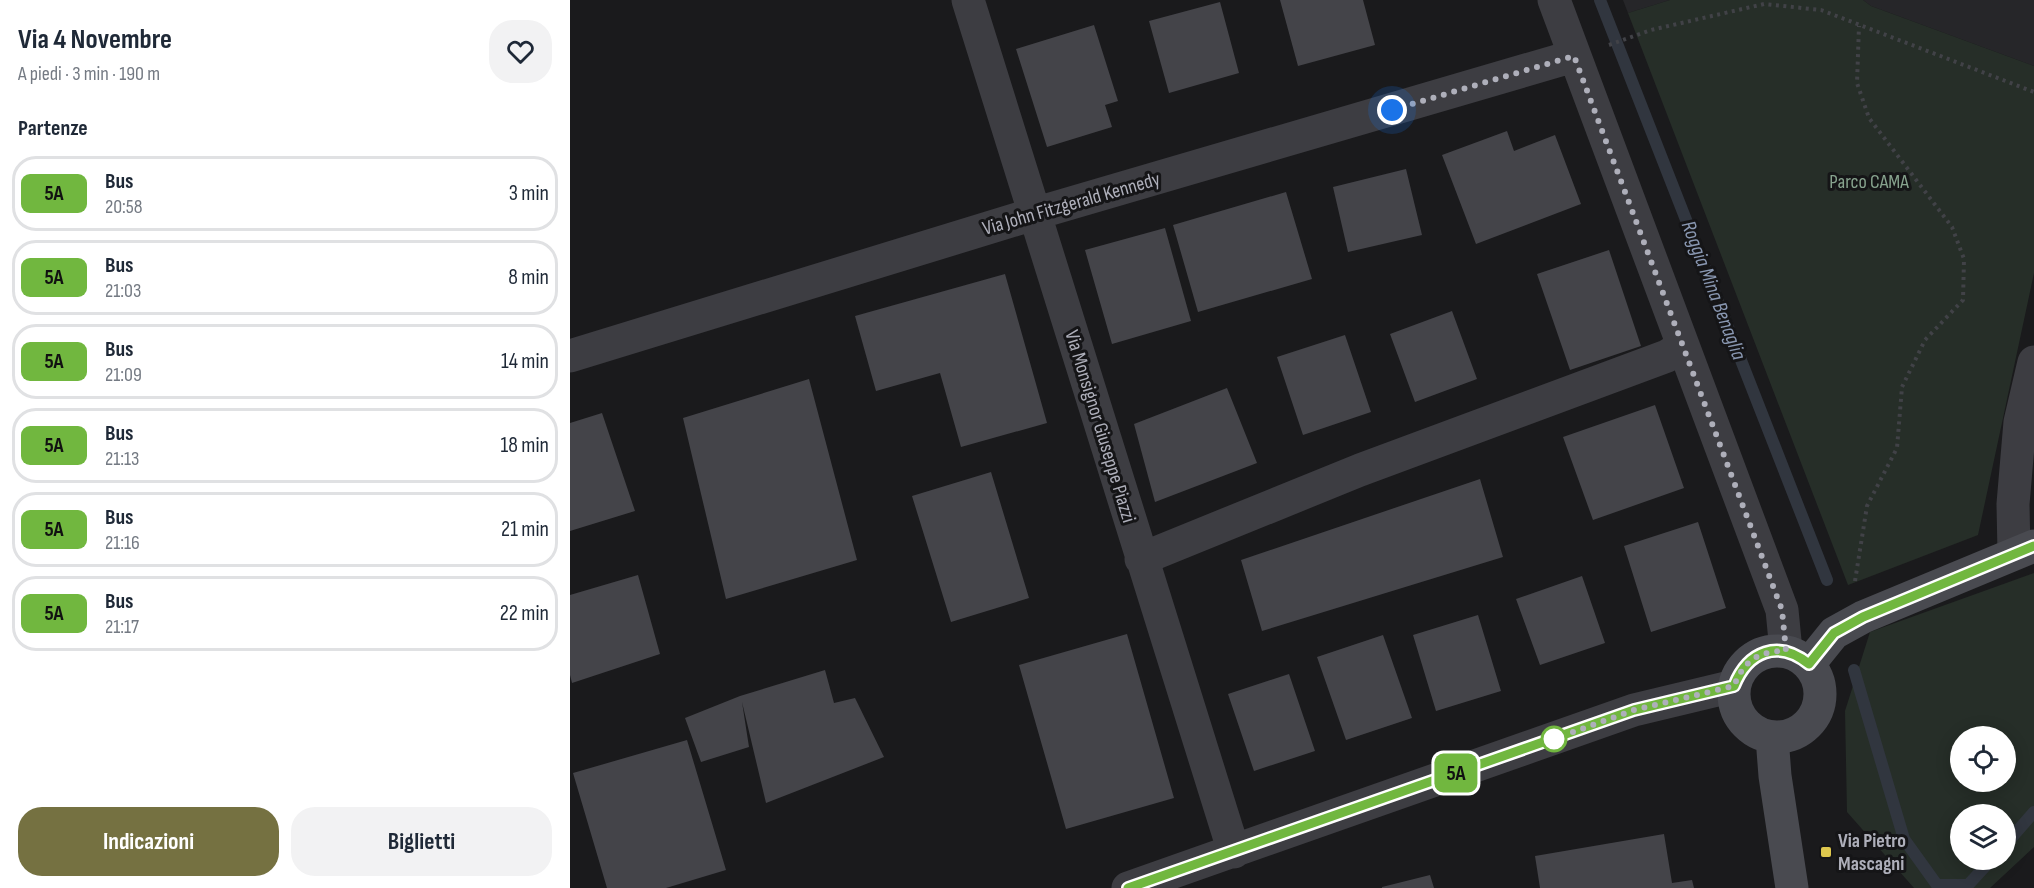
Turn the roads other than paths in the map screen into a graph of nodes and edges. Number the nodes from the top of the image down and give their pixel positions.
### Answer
1 (969, 0) edge
2 (1554, 0) edge
3 (1587, 52) junction
4 (1037, 213) junction
5 (1683, 345) junction
6 (570, 356) edge
7 (2034, 362) edge
8 (2024, 550) edge
9 (1141, 559) junction
10 (1798, 658) junction
11 (1734, 686) junction
12 (1772, 737) junction
13 (1234, 852) junction
14 (1166, 882) edge
15 (1128, 888) edge
16 (1792, 888) edge

1 - 4 street, Via Monsignor Giuseppe Piazzi
2 - 3 street
3 - 4 street, Via John Fitzgerald Kennedy
3 - 5 street
4 - 6 street, Via John Fitzgerald Kennedy
4 - 9 street, Via Monsignor Giuseppe Piazzi
5 - 9 street
5 - 10 street
7 - 8 street
8 - 10 street
9 - 13 street, Via Monsignor Giuseppe Piazzi
10 - 11 street
10 - 12 street
11 - 12 street
11 - 13 street
12 - 16 street
13 - 14 street
14 - 15 street

